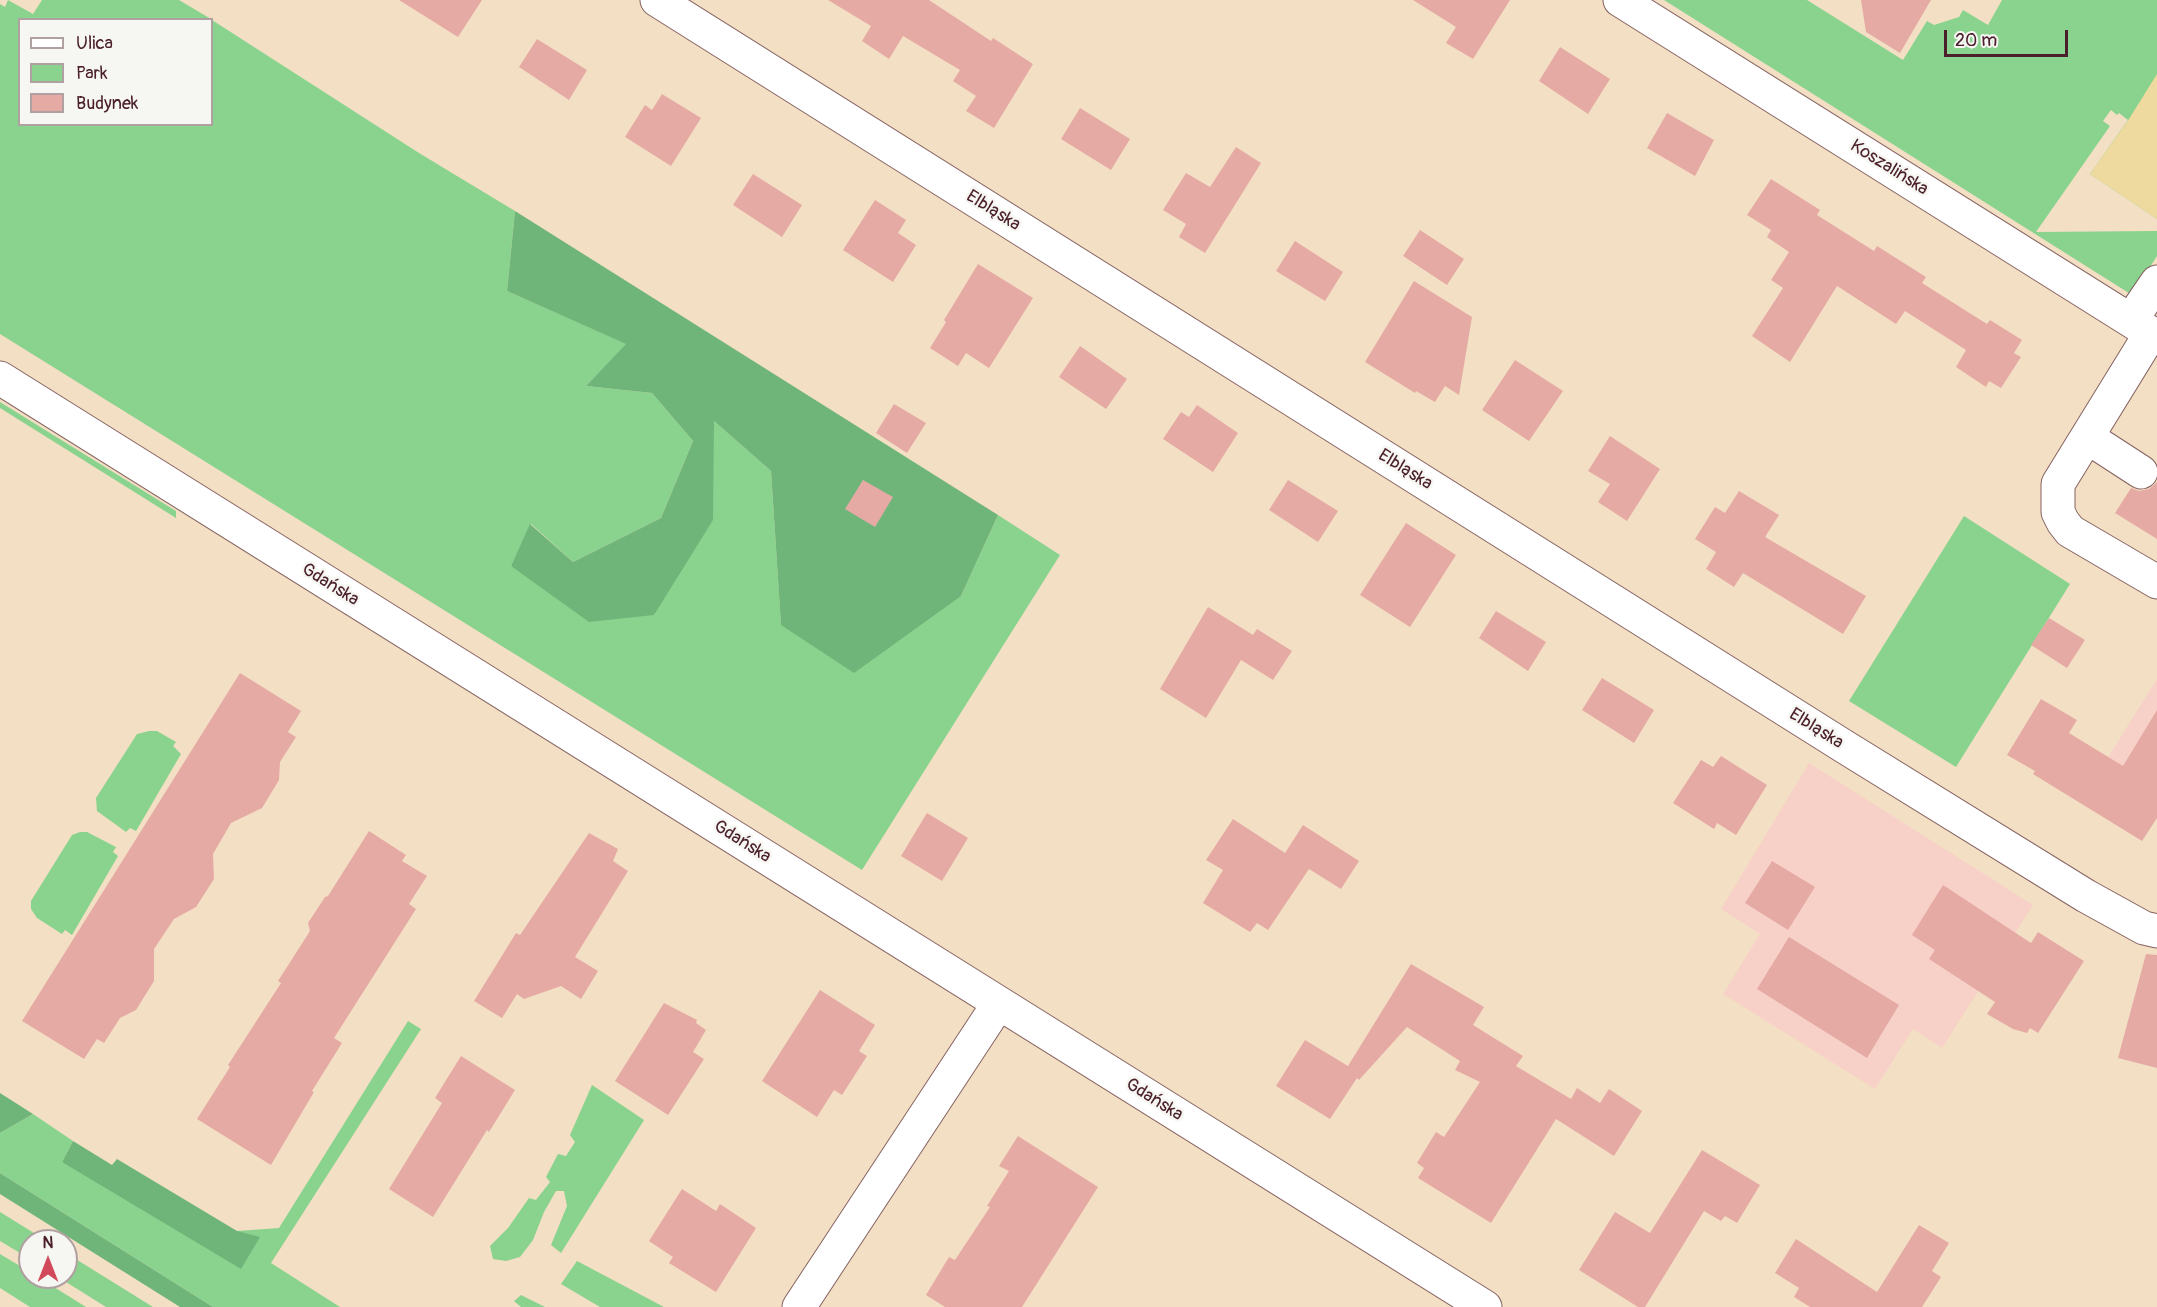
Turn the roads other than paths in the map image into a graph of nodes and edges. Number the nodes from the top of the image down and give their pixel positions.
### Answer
1 (657, 0) edge
2 (1620, 0) edge
3 (2157, 282) edge
4 (2146, 330) edge
5 (0, 378) edge
6 (2087, 437) junction
7 (2141, 472) dead end
8 (2157, 582) edge
9 (2157, 931) edge
10 (999, 1003) junction
11 (799, 1307) edge
12 (1485, 1307) edge

1 - 9 street, Elbląska
2 - 4 street, Koszalińska
3 - 4 street
4 - 6 street
5 - 10 street, Gdańska
6 - 7 street
6 - 8 street
10 - 11 street
10 - 12 street, Gdańska

